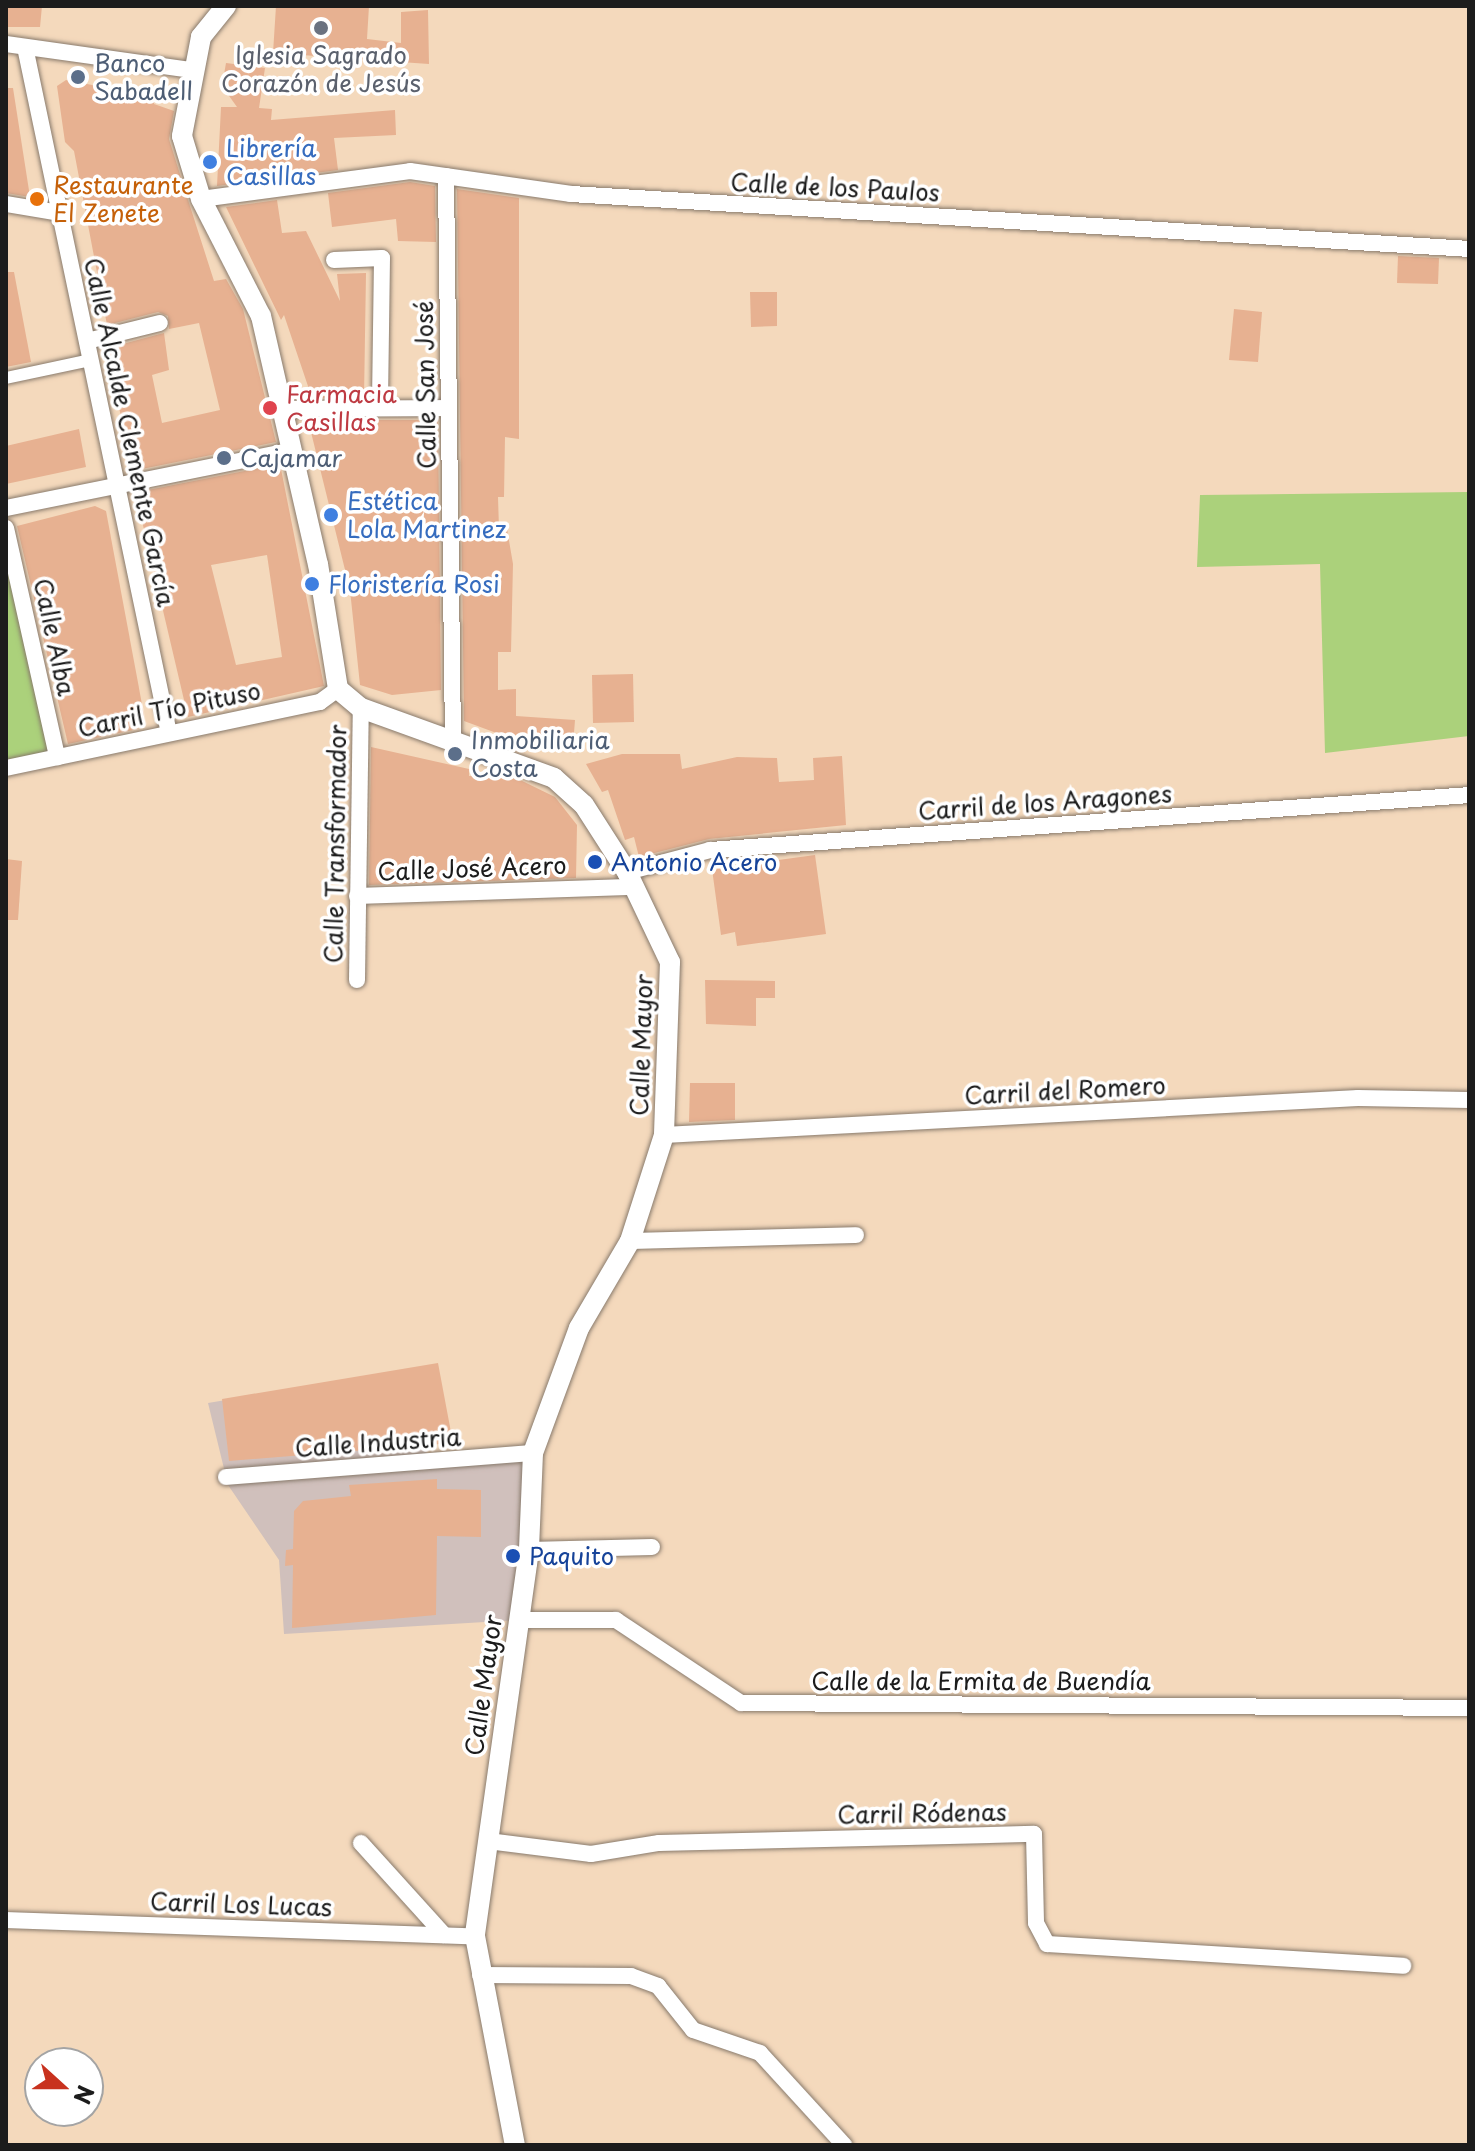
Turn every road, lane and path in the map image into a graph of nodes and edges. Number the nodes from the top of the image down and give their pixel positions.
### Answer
1 (226, 6) edge
2 (6, 44) edge
3 (25, 47) junction
4 (190, 70) junction
5 (446, 176) junction
6 (201, 199) junction
7 (6, 204) edge
8 (60, 213) junction
9 (1469, 249) edge
10 (334, 260) dead end
11 (160, 323) dead end
12 (87, 341) junction
13 (91, 360) junction
14 (6, 378) edge
15 (380, 408) junction
16 (449, 408) junction
17 (284, 409) junction
18 (293, 450) junction
19 (117, 487) junction
20 (6, 508) edge
21 (6, 528) edge
22 (338, 689) junction
23 (361, 708) junction
24 (169, 733) junction
25 (453, 737) junction
26 (57, 757) junction
27 (6, 768) edge
28 (1469, 795) edge
29 (631, 880) junction
30 (357, 896) junction
31 (357, 980) dead end
32 (1469, 1100) edge
33 (664, 1135) junction
34 (856, 1235) dead end
35 (630, 1241) junction
36 (533, 1453) junction
37 (226, 1477) dead end
38 (652, 1547) dead end
39 (529, 1550) junction
40 (518, 1620) junction
41 (1469, 1708) edge
42 (488, 1841) junction
43 (361, 1843) dead end
44 (6, 1920) edge
45 (444, 1935) junction
46 (475, 1936) junction
47 (1403, 1966) dead end
48 (480, 1975) junction
49 (515, 2145) edge
50 (844, 2145) edge

1 - 4 street
2 - 3 street
3 - 4 street
3 - 8 street, Calle Alcalde Clemente García
4 - 6 street
5 - 6 street, Calle de los Paulos
5 - 9 street, Calle de los Paulos
5 - 16 street, Calle San José
6 - 17 street
7 - 8 street
8 - 12 street, Calle Alcalde Clemente García
10 - 15 street
11 - 12 street
12 - 13 street, Calle Alcalde Clemente García
13 - 14 street
13 - 19 street, Calle Alcalde Clemente García
15 - 16 street
15 - 17 street
16 - 25 street, Calle San José
17 - 18 street
18 - 19 street
18 - 22 street
19 - 20 street
19 - 24 street, Calle Alcalde Clemente García
21 - 26 street, Calle Alba
22 - 23 street, Calle Mayor
22 - 24 street, Carril Tío Pituso
23 - 25 street, Calle Mayor
23 - 30 street, Calle Transformador
24 - 26 street, Carril Tío Pituso
25 - 29 street, Calle Mayor
26 - 27 street, Carril Tío Pituso
28 - 29 street, Carril de los Aragones
29 - 30 street, Calle José Acero
29 - 33 street, Calle Mayor
30 - 31 street, Calle Transformador
32 - 33 street, Carril del Romero
33 - 35 street, Calle Mayor
34 - 35 street
35 - 36 street, Calle Mayor
36 - 37 street, Calle Industria
36 - 39 street, Calle Mayor
38 - 39 street
39 - 40 street, Calle Mayor
40 - 41 street, Calle de la Ermita de Buendía
40 - 42 street, Calle Mayor
42 - 46 street, Calle Mayor
42 - 47 street, Carril Ródenas
43 - 45 street
44 - 45 street, Carril Los Lucas
45 - 46 street, Carril Los Lucas
46 - 48 street, Calle Mayor
48 - 49 street, Calle Mayor
48 - 50 street

